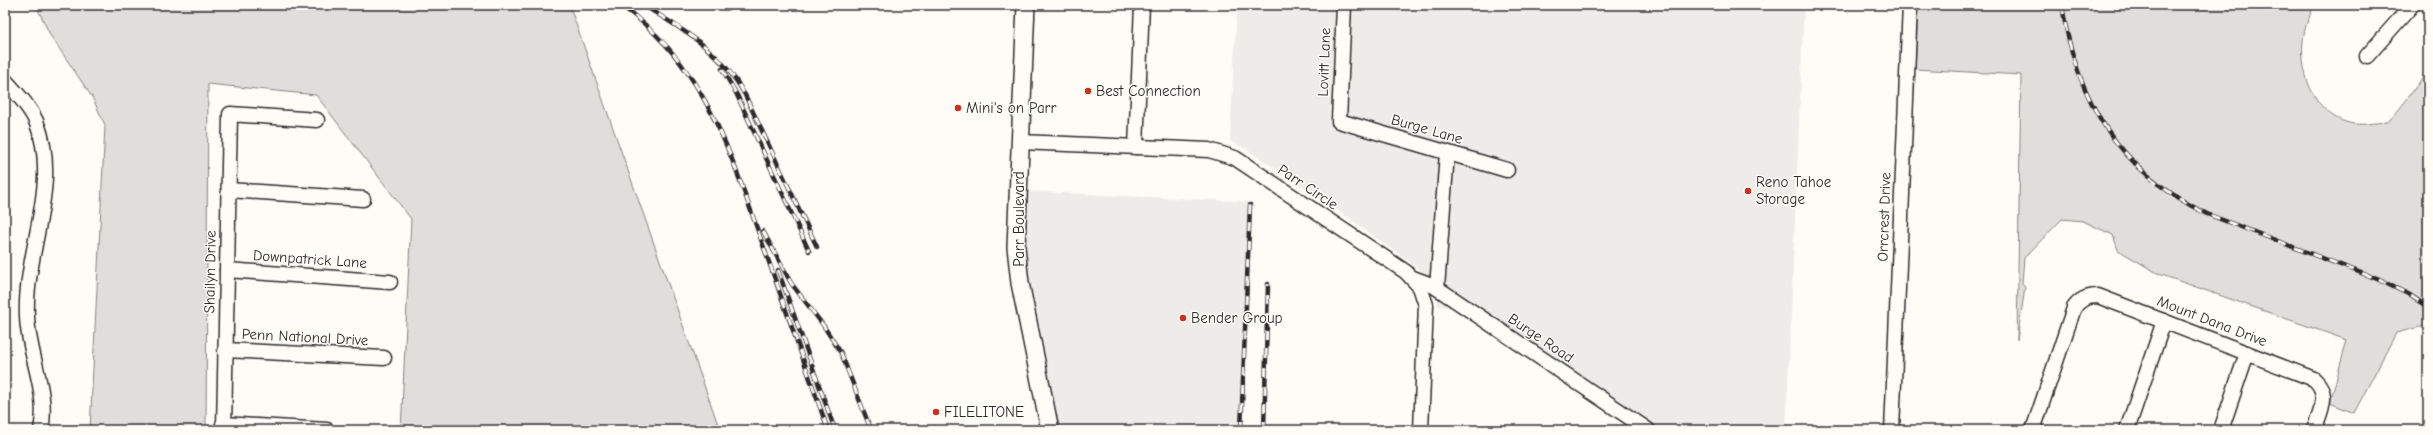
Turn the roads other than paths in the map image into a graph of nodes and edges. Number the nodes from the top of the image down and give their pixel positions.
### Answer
1 (1026, 5) edge
2 (1142, 5) edge
3 (1344, 5) edge
4 (1910, 5) edge
5 (2412, 5) edge
6 (2367, 56) dead end
7 (6, 83) edge
8 (317, 120) dead end
9 (1339, 120) joint
10 (1020, 142) junction
11 (1136, 147) junction
12 (1447, 153) junction
13 (1507, 170) dead end
14 (229, 190) junction
15 (363, 199) dead end
16 (227, 270) junction
17 (1413, 278) junction
18 (390, 282) dead end
19 (1437, 288) junction
20 (2164, 321) junction
21 (225, 350) junction
22 (2247, 353) junction
23 (384, 358) dead end
24 (224, 427) edge
25 (41, 430) edge
26 (327, 430) edge
27 (1050, 430) edge
28 (1421, 430) edge
29 (1648, 430) edge
30 (1892, 430) edge
31 (2033, 430) edge
32 (2127, 430) edge
33 (2221, 430) edge
34 (2314, 430) edge

1 - 10 main road, Parr Boulevard
2 - 11 street
3 - 9 street, Lovitt Lane
4 - 30 street, Orrcrest Drive
5 - 6 street
7 - 25 street
8 - 14 street, Shailyn Drive
9 - 12 street, Burge Lane
10 - 11 street, Parr Circle
10 - 27 main road, Parr Boulevard
11 - 17 street, Parr Circle
12 - 13 street, Burge Lane
12 - 19 street
14 - 15 street
14 - 16 street, Shailyn Drive
16 - 18 street, Downpatrick Lane
16 - 21 street, Shailyn Drive
17 - 19 street, Burge Road
17 - 28 street, Parr Circle
19 - 29 street, Burge Road
20 - 22 street, Mount Dana Drive
20 - 31 street, Mount Dana Drive
20 - 32 street
21 - 23 street, Penn National Drive
21 - 24 street, Shailyn Drive
22 - 33 street
22 - 34 street, Mount Dana Drive
24 - 26 street

